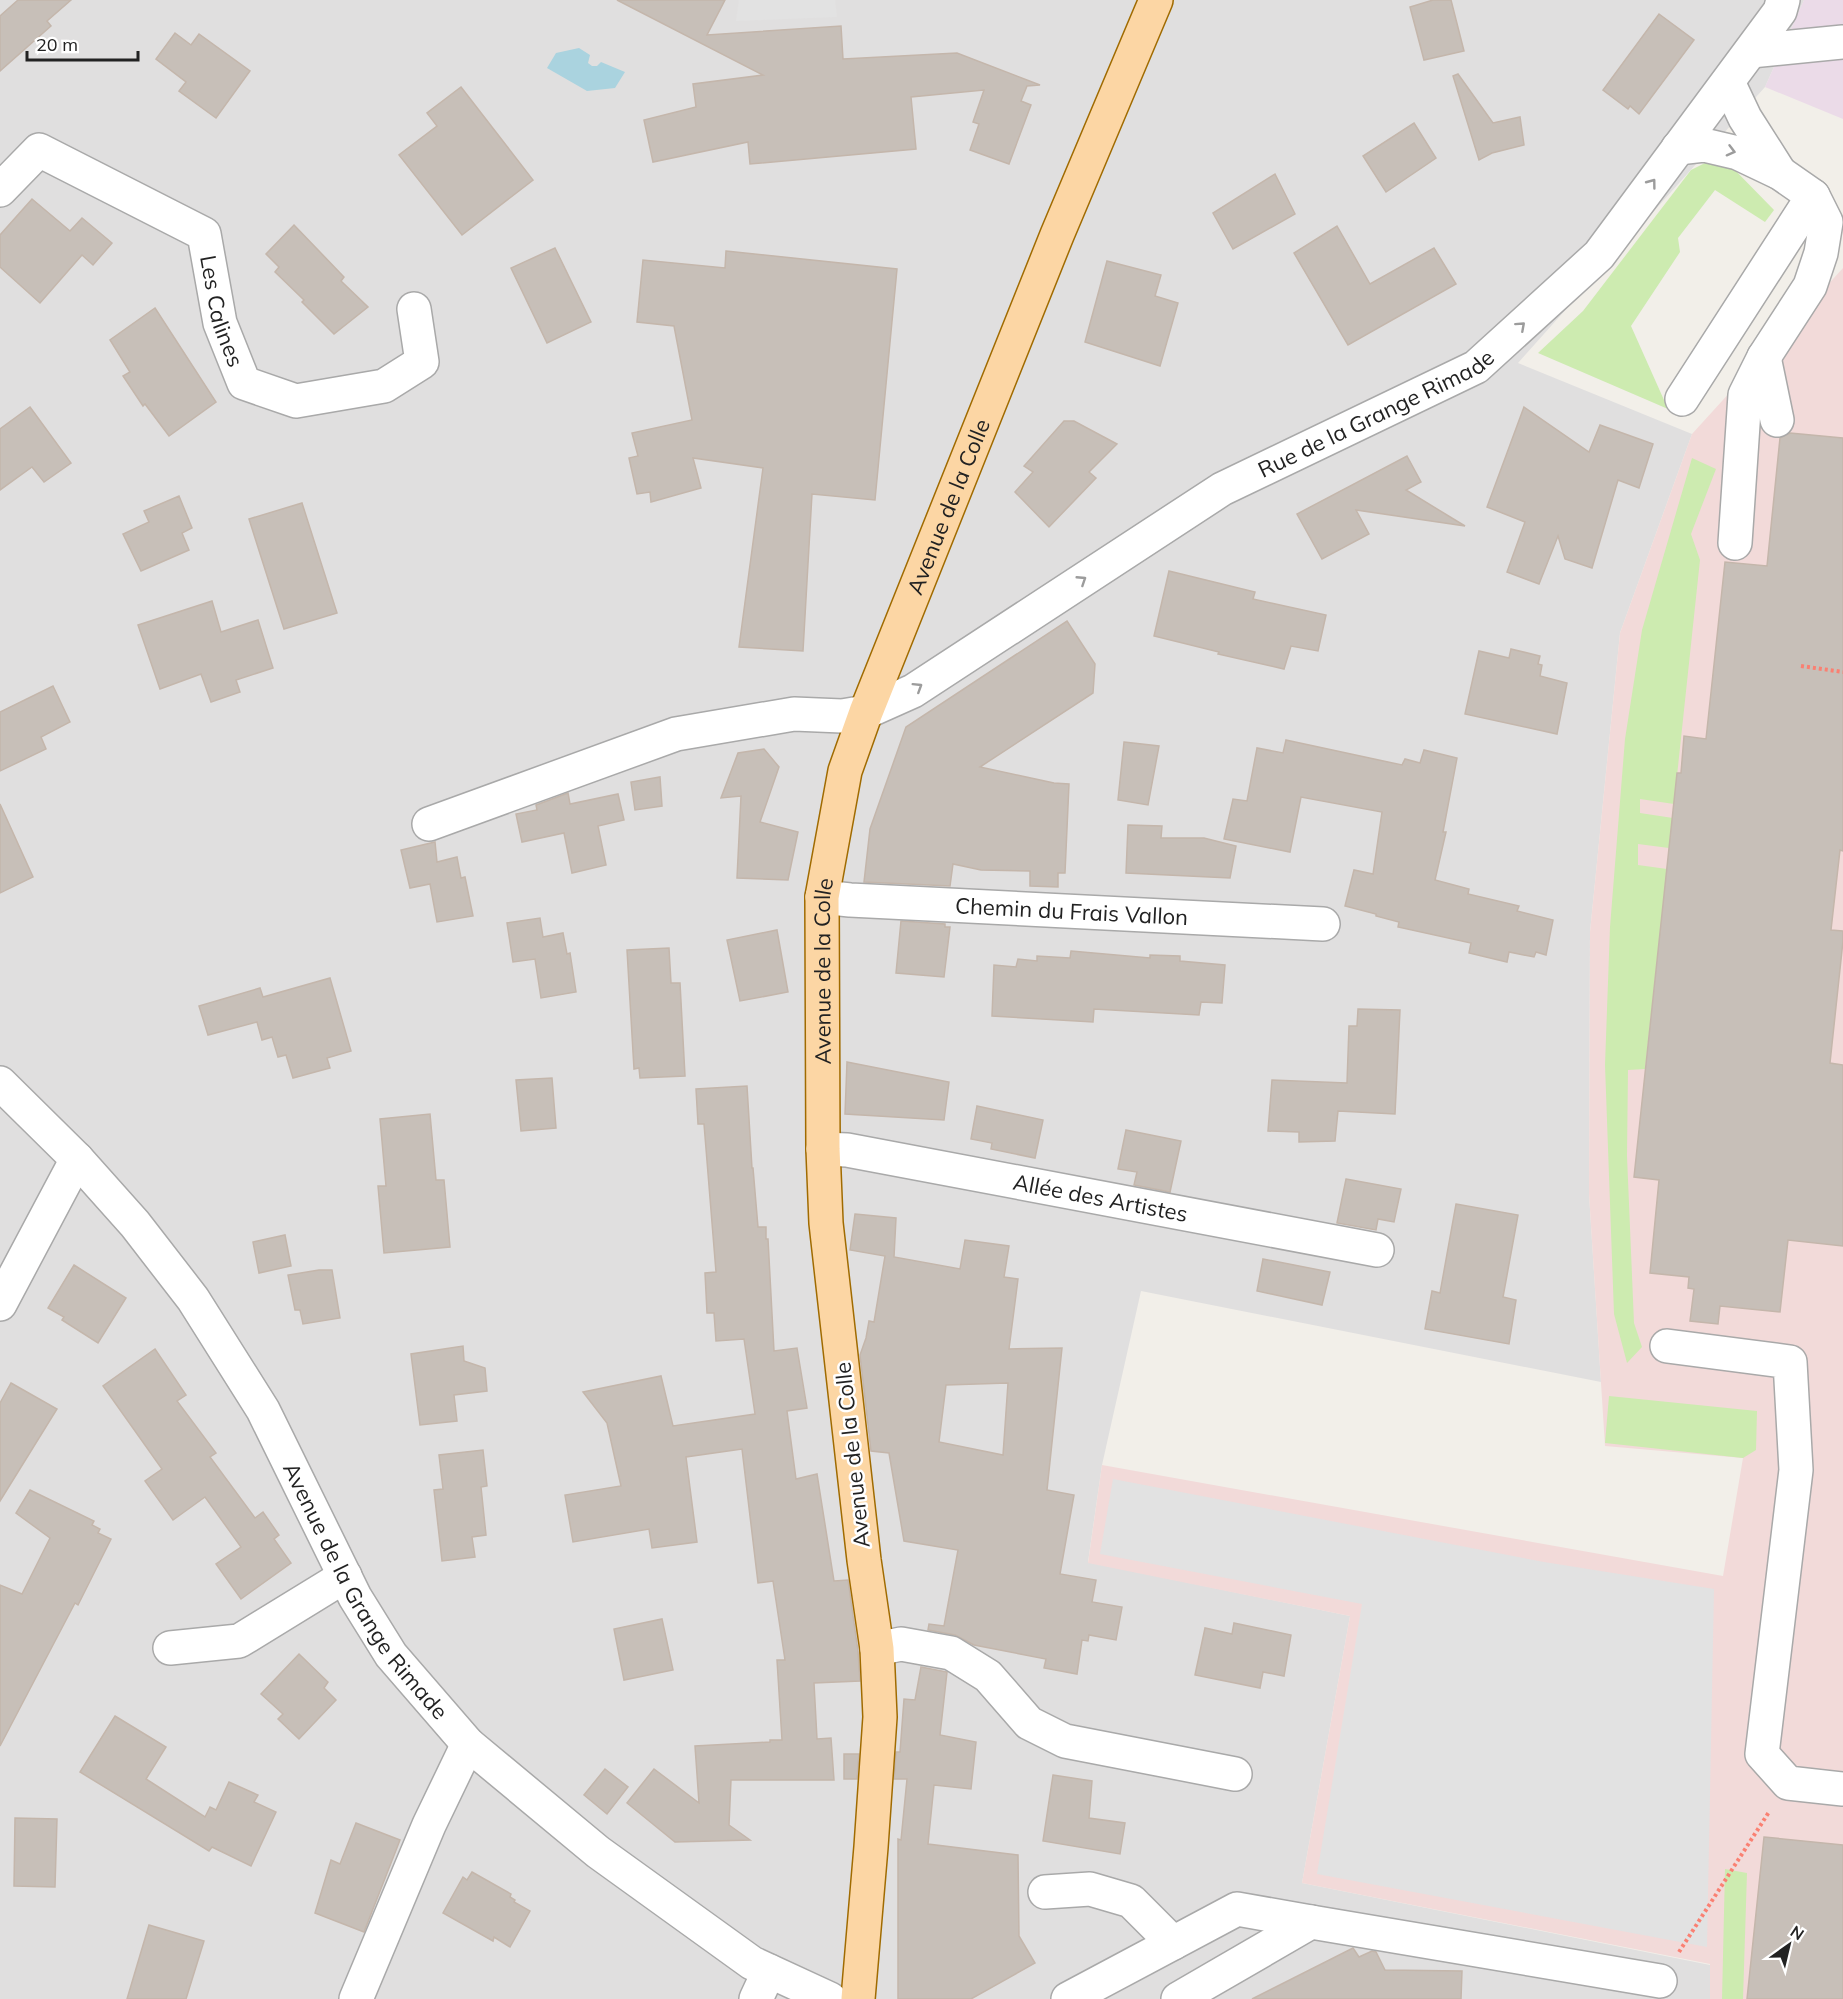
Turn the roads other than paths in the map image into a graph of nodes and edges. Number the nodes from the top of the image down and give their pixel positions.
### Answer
1 (1156, 0) edge
2 (1783, 0) edge
3 (1843, 41) edge
4 (1750, 51) junction
5 (1728, 82) junction
6 (1678, 148) junction
7 (1780, 173) junction
8 (0, 190) edge
9 (1827, 209) edge
10 (414, 309) dead end
11 (1764, 357) junction
12 (1682, 399) dead end
13 (1777, 420) dead end
14 (1735, 543) dead end
15 (866, 712) junction
16 (429, 824) dead end
17 (822, 897) junction
18 (1323, 924) dead end
19 (0, 1083) edge
20 (823, 1149) junction
21 (77, 1159) junction
22 (1377, 1250) dead end
23 (0, 1304) edge
24 (1667, 1346) dead end
25 (345, 1576) junction
26 (170, 1648) dead end
27 (877, 1649) junction
28 (468, 1744) junction
29 (1235, 1774) dead end
30 (1843, 1789) edge
31 (1045, 1892) dead end
32 (1311, 1922) junction
33 (1173, 1943) junction
34 (1660, 1981) road end
35 (763, 1985) edge
36 (356, 1999) edge
37 (830, 1999) edge
38 (858, 1999) edge
39 (1068, 1999) edge
40 (1178, 1999) edge

1 - 15 main road, Avenue de la Colle
2 - 4 street, Rue de la Grange Rimade
3 - 4 street
4 - 5 street, Rue de la Grange Rimade
5 - 6 street, Rue de la Grange Rimade
5 - 7 street
6 -> 7 street
15 -> 6 street, Rue de la Grange Rimade
7 - 9 street
8 - 10 street, Les Calines
9 - 11 street
9 - 12 street
11 - 13 street
11 - 14 street
15 - 16 street, Rue de la Grange Rimade
15 - 17 main road, Avenue de la Colle
17 - 18 street, Chemin du Frais Vallon
17 - 20 main road, Avenue de la Colle
19 - 21 street, Avenue de la Grange Rimade
20 - 22 street, Allée des Artistes
20 - 27 main road, Avenue de la Colle
21 - 23 street
21 - 25 street, Avenue de la Grange Rimade
24 - 30 street
25 - 26 street
25 - 28 street, Avenue de la Grange Rimade
27 - 29 street
27 - 38 main road, Avenue de la Colle
28 - 35 street, Avenue de la Grange Rimade
28 - 36 street
31 - 33 street
32 - 33 street
32 - 34 street
32 - 40 street
33 - 39 street
35 - 37 street, Avenue de la Grange Rimade

